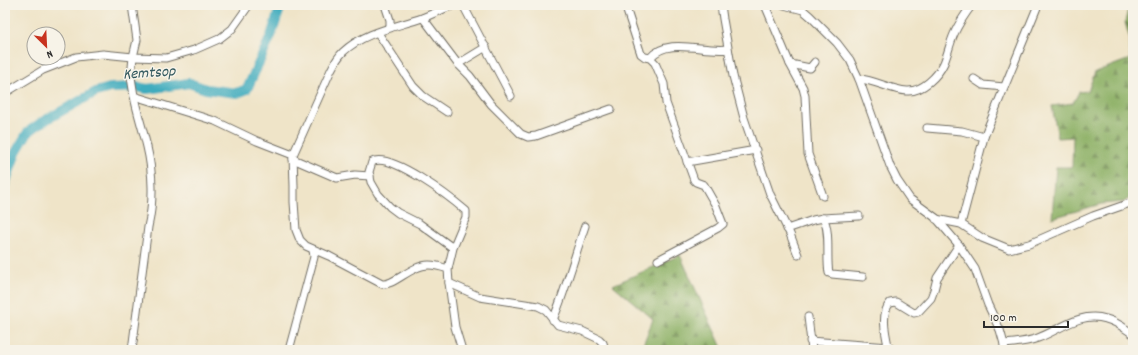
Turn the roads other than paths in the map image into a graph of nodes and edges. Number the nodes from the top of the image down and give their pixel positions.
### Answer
1 (132, 5) edge
2 (248, 5) edge
3 (385, 5) edge
4 (454, 5) edge
5 (463, 5) edge
6 (626, 5) edge
7 (721, 5) edge
8 (766, 5) edge
9 (784, 5) edge
10 (972, 5) edge
11 (1038, 5) edge
12 (423, 18) junction
13 (390, 28) junction
14 (378, 32) junction
15 (486, 47) junction
16 (728, 49) junction
17 (133, 58) junction
18 (650, 58) junction
19 (814, 62) dead end
20 (458, 64) junction
21 (790, 64) junction
22 (859, 79) junction
23 (974, 79) dead end
24 (1004, 87) junction
25 (5, 93) edge
26 (134, 94) junction
27 (512, 96) dead end
28 (611, 109) dead end
29 (447, 112) dead end
30 (927, 128) dead end
31 (984, 137) junction
32 (756, 150) junction
33 (293, 157) junction
34 (687, 162) junction
35 (370, 176) junction
36 (823, 196) dead end
37 (1133, 202) edge
38 (859, 216) dead end
39 (823, 218) junction
40 (936, 218) junction
41 (961, 224) junction
42 (584, 226) dead end
43 (787, 229) junction
44 (959, 245) junction
45 (453, 248) junction
46 (313, 250) junction
47 (798, 256) dead end
48 (658, 260) dead end
49 (448, 269) junction
50 (863, 277) dead end
51 (449, 283) junction
52 (808, 317) dead end
53 (553, 320) junction
54 (1133, 334) edge
55 (810, 342) junction
56 (1004, 347) edge
57 (889, 349) edge
58 (132, 350) edge
59 (288, 350) edge
60 (462, 350) edge
61 (605, 350) edge
62 (812, 350) edge

1 - 17 street
2 - 17 street
3 - 13 street
4 - 12 street
5 - 15 street
6 - 18 street
7 - 16 street
8 - 21 street
9 - 22 street
10 - 22 street
11 - 24 street
12 - 13 street
12 - 20 street
13 - 14 street
14 - 29 street
14 - 33 street
15 - 20 street
15 - 27 street
16 - 18 street
16 - 32 street
17 - 25 street
17 - 26 street
18 - 34 street
19 - 21 street
20 - 28 street
21 - 36 street
22 - 40 street
23 - 24 street
24 - 31 street
26 - 33 street
26 - 58 street
30 - 31 street
31 - 41 street
32 - 34 street
32 - 43 street
33 - 35 street
33 - 46 street
34 - 48 street
35 - 45 street
35 - 45 street
37 - 41 street
38 - 39 street
39 - 43 street
39 - 50 street
40 - 41 street
40 - 44 street
42 - 53 street
43 - 47 street
44 - 56 street
44 - 57 street
45 - 49 street
46 - 49 street
46 - 59 street
49 - 51 street
51 - 53 street
51 - 60 street
52 - 55 street
53 - 61 street
54 - 56 street
55 - 57 street
55 - 62 street

